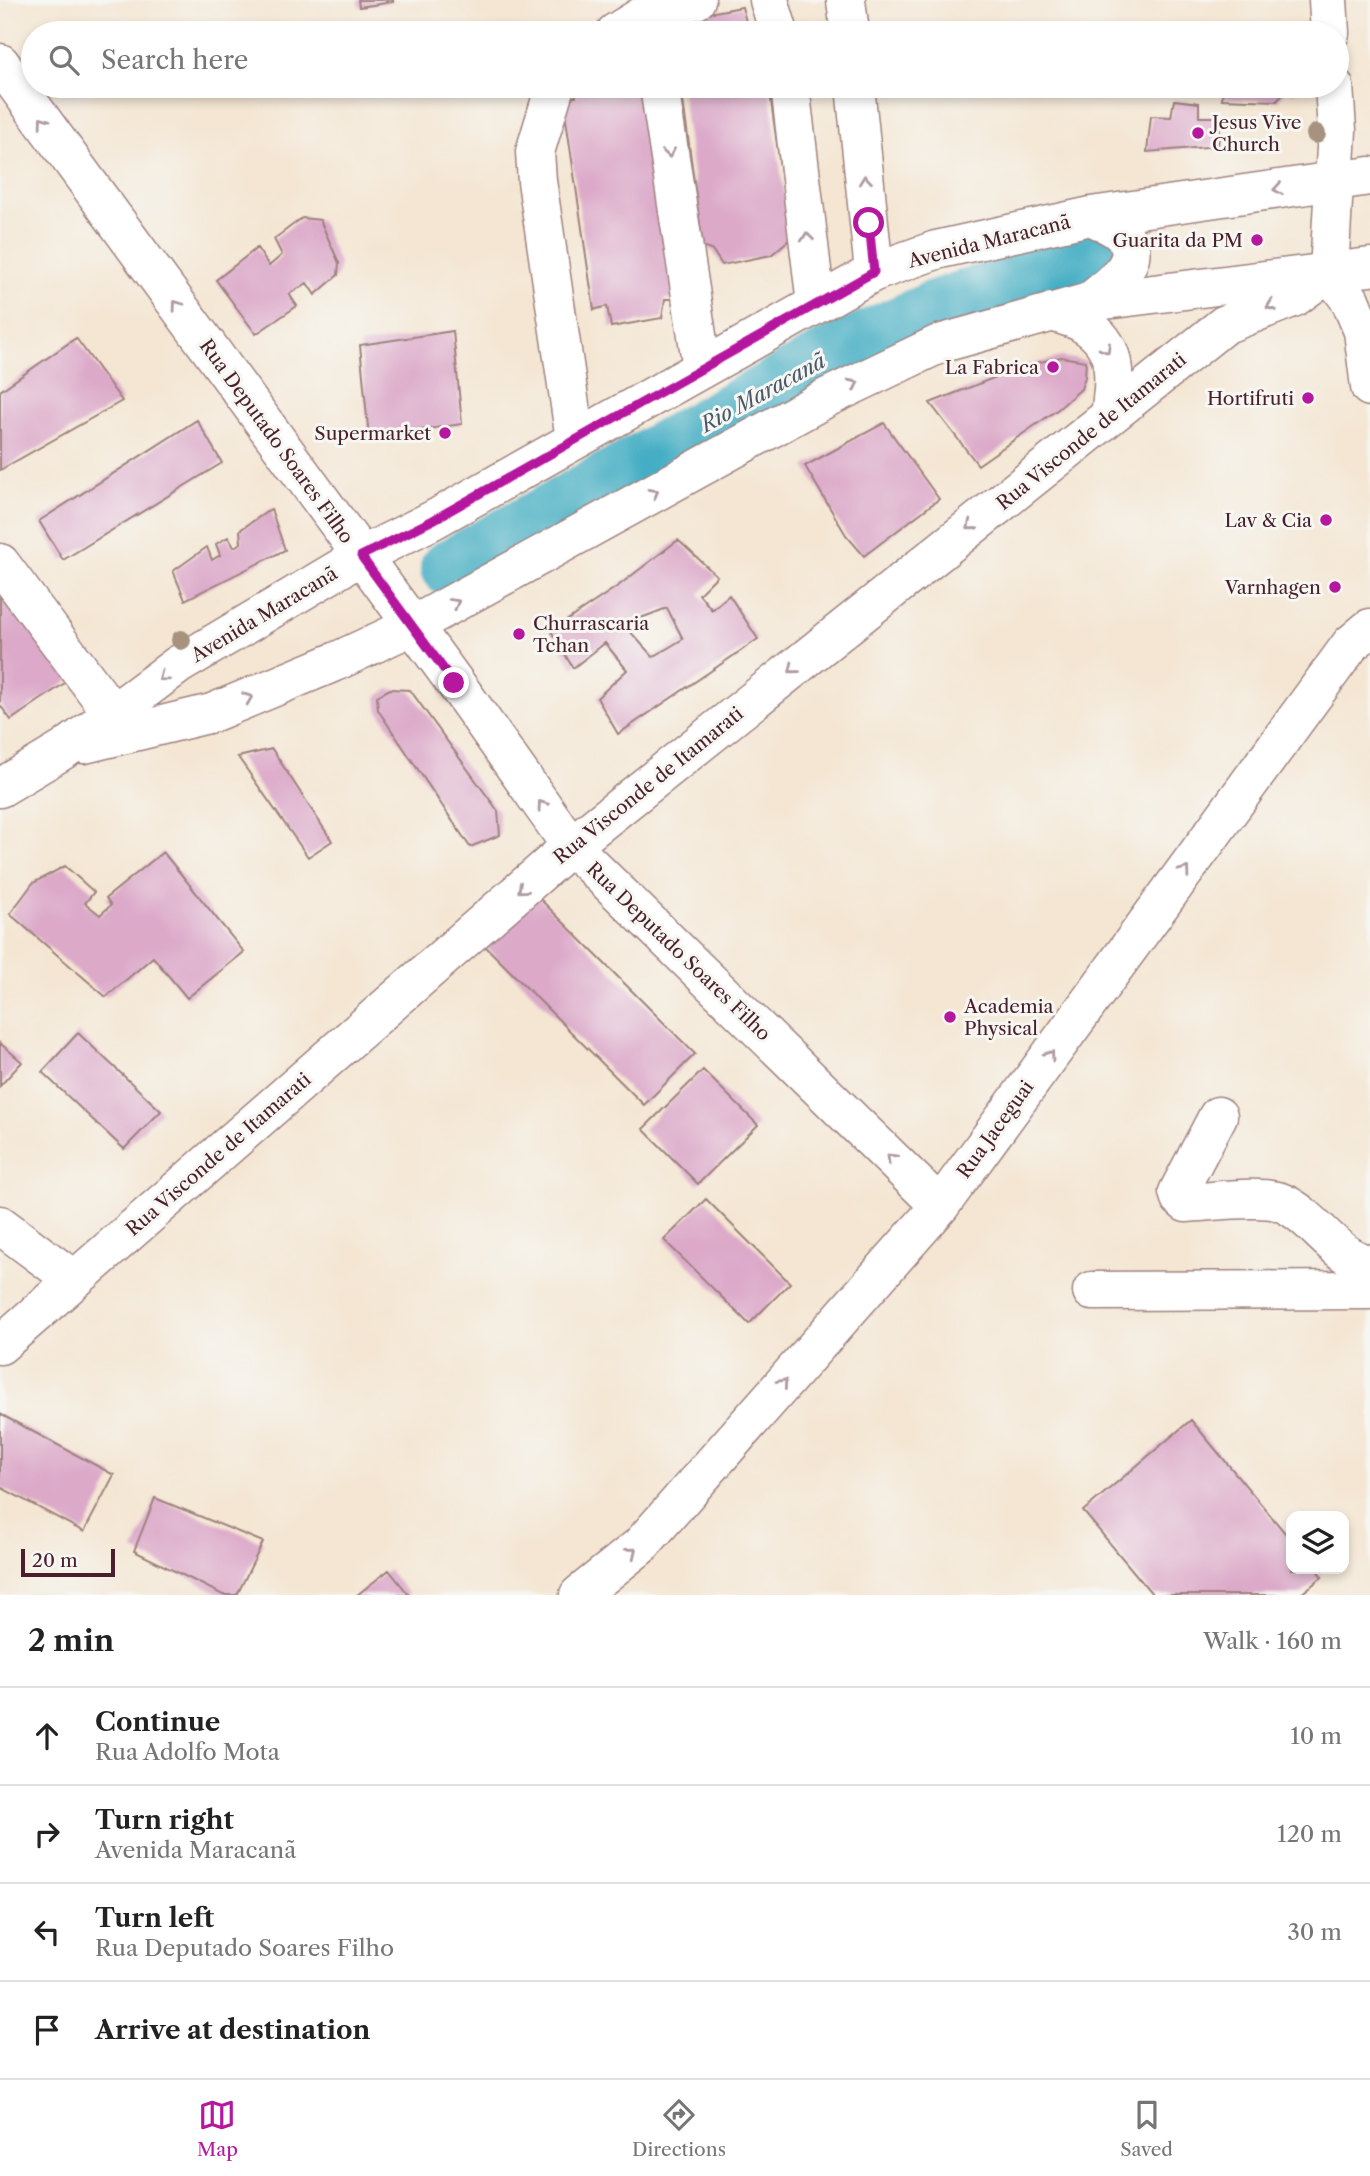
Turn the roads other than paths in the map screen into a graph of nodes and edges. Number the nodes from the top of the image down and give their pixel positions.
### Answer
1 (696, 0) edge
2 (769, 0) edge
3 (846, 0) edge
4 (1328, 0) edge
5 (654, 21) edge
6 (775, 21) edge
7 (849, 21) edge
8 (1329, 21) edge
9 (0, 63) edge
10 (21, 92) edge
11 (26, 98) edge
12 (552, 98) edge
13 (661, 98) edge
14 (791, 98) edge
15 (856, 98) edge
16 (1335, 98) edge
17 (1353, 178) edge
18 (1091, 216) junction
19 (1370, 267) edge
20 (874, 272) junction
21 (1329, 272) junction
22 (1088, 302) junction
23 (816, 304) junction
24 (1052, 312) junction
25 (702, 369) junction
26 (1370, 387) edge
27 (566, 389) junction
28 (1110, 415) junction
29 (610, 421) junction
30 (575, 439) junction
31 (361, 556) junction
32 (0, 563) edge
33 (412, 626) junction
34 (1370, 628) edge
35 (113, 714) junction
36 (65, 749) junction
37 (0, 788) edge
38 (571, 846) junction
39 (1218, 1116) dead end
40 (940, 1206) junction
41 (0, 1225) edge
42 (1370, 1265) edge
43 (75, 1280) junction
44 (1370, 1290) edge
45 (1092, 1291) dead end
46 (0, 1345) edge
47 (579, 1595) edge

1 - 5 street
2 - 6 street
3 - 7 street
4 - 8 street
10 -> 9 street, Rua Deputado Soares Filho
31 -> 11 street, Rua Deputado Soares Filho
12 - 27 street
13 -> 25 street
23 -> 14 street
20 -> 15 street
16 - 17 street
17 -> 18 street, Avenida Maracanã
17 - 21 street
18 - 20 street, Avenida Maracanã
18 - 22 street
19 - 21 street, Avenida Maracanã
20 - 23 street, Avenida Maracanã
21 - 22 street, Avenida Maracanã
21 - 26 street
21 -> 28 street, Rua Visconde de Itamarati
22 - 24 street, Avenida Maracanã
23 - 25 street, Avenida Maracanã
24 -> 28 street
33 -> 24 street, Avenida Maracanã
25 - 29 street, Avenida Maracanã
27 - 29 street
27 - 30 street
28 -> 38 street, Rua Visconde de Itamarati
29 - 30 street, Avenida Maracanã
30 - 31 street, Avenida Maracanã
31 - 33 street, Rua Deputado Soares Filho
31 -> 35 street, Avenida Maracanã
32 - 35 street
36 -> 33 street, Avenida Maracanã
38 -> 33 street, Rua Deputado Soares Filho
40 -> 34 street, Rua Jaceguai
35 - 36 street, Avenida Maracanã
36 - 37 street, Avenida Maracanã
40 -> 38 street, Rua Deputado Soares Filho
38 -> 43 street, Rua Visconde de Itamarati
39 - 42 street
47 -> 40 street, Rua Jaceguai
41 - 43 street
43 - 46 street, Rua Visconde de Itamarati
44 - 45 street

